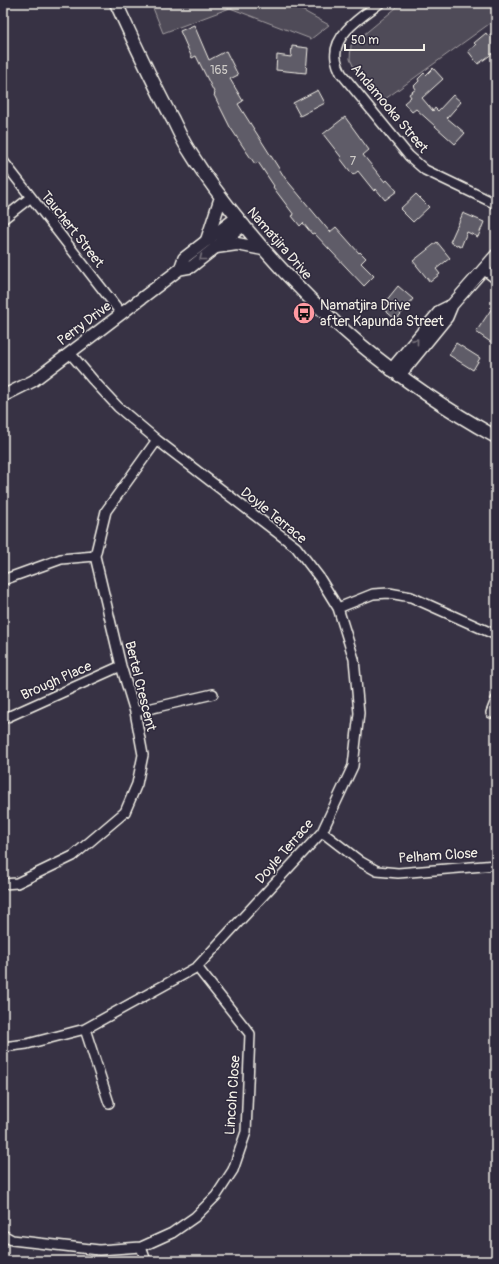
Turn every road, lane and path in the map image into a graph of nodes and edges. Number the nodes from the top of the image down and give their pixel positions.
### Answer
1 (116, 3) edge
2 (380, 3) edge
3 (3, 161) edge
4 (31, 197) junction
5 (221, 197) junction
6 (496, 204) edge
7 (3, 219) edge
8 (240, 221) junction
9 (212, 244) junction
10 (263, 249) junction
11 (496, 255) edge
12 (484, 269) junction
13 (496, 279) edge
14 (121, 314) junction
15 (70, 353) junction
16 (395, 373) junction
17 (3, 396) edge
18 (496, 437) edge
19 (157, 440) junction
20 (95, 556) junction
21 (3, 580) edge
22 (338, 608) junction
23 (496, 635) edge
24 (121, 666) junction
25 (213, 694) dead end
26 (496, 700) edge
27 (135, 712) junction
28 (491, 713) dead end
29 (3, 719) edge
30 (322, 832) junction
31 (496, 865) edge
32 (3, 884) edge
33 (197, 967) junction
34 (84, 1029) junction
35 (3, 1046) edge
36 (109, 1103) dead end
37 (3, 1235) edge
38 (141, 1247) junction
39 (146, 1261) edge

1 - 5 main road, Namatjira Drive
2 - 6 street, Andamooka Street
3 - 4 street, Tauchert Street
4 - 7 street
4 - 14 street, Tauchert Street
5 - 8 main road, Namatjira Drive
5 - 9 main road
8 - 9 street, Perry Drive
8 - 10 main road, Namatjira Drive
9 - 10 main road
9 - 14 street, Perry Drive
10 - 16 main road, Namatjira Drive
11 - 12 street
12 - 13 street
12 - 16 street
14 - 15 street, Perry Drive
15 - 17 street, Perry Drive
15 - 19 street, Doyle Terrace
16 - 18 main road, Namatjira Drive
19 - 20 street, Bertel Crescent
19 - 22 street, Doyle Terrace
20 - 21 street
20 - 24 street, Bertel Crescent
22 - 23 street
22 - 30 street, Doyle Terrace
24 - 27 street, Bertel Crescent
24 - 29 street, Brough Place
25 - 27 street
26 - 28 street
27 - 32 street, Bertel Crescent
30 - 31 street, Pelham Close
30 - 33 street, Doyle Terrace
33 - 34 street, Doyle Terrace
33 - 38 street, Lincoln Close
34 - 35 street, Doyle Terrace
34 - 36 street
37 - 38 street, Lincoln Close
38 - 39 street

